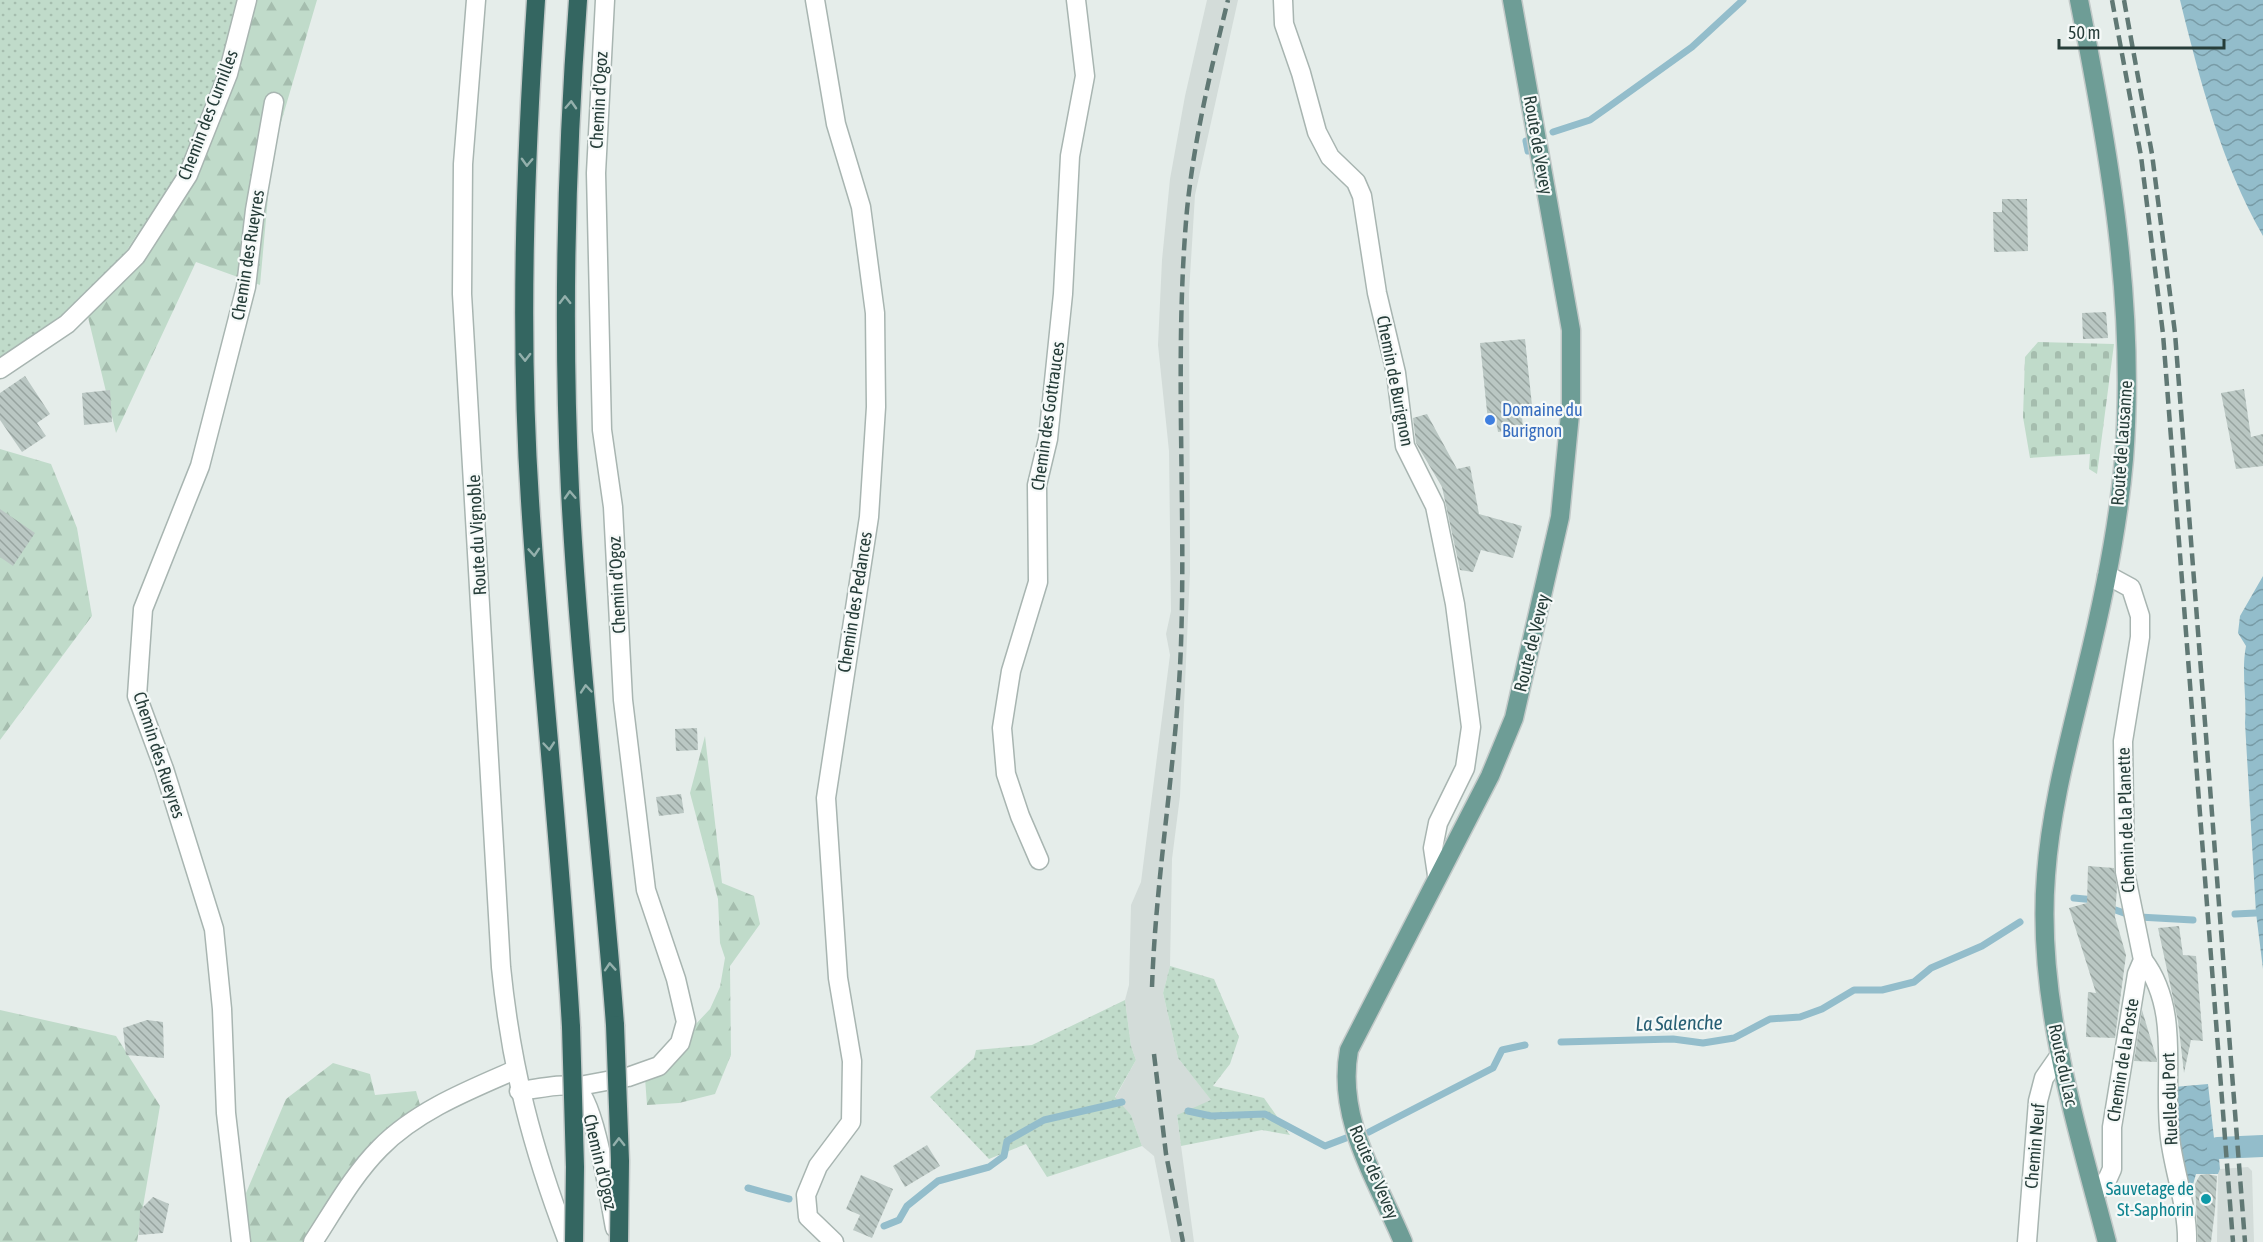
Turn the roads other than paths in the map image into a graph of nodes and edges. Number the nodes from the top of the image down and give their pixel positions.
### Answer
1 (247, 0) edge
2 (476, 0) edge
3 (536, 0) edge
4 (578, 0) edge
5 (605, 0) edge
6 (815, 0) edge
7 (1076, 0) edge
8 (1283, 0) edge
9 (1512, 0) edge
10 (2079, 0) edge
11 (274, 102) dead end
12 (0, 369) edge
13 (2107, 575) junction
14 (1039, 860) dead end
15 (1437, 875) junction
16 (2045, 883) joint
17 (2134, 922) joint
18 (2143, 960) junction
19 (2060, 1055) junction
20 (515, 1070) junction
21 (574, 1087) junction
22 (519, 1091) junction
23 (2094, 1195) junction
24 (2104, 1239) edge
25 (241, 1242) edge
26 (313, 1242) edge
27 (568, 1242) edge
28 (574, 1242) edge
29 (618, 1242) edge
30 (834, 1242) edge
31 (1403, 1242) edge
32 (2027, 1242) edge
33 (2187, 1242) edge

1 - 12 street, Chemin des Curnilles
2 - 20 street, Route du Vignoble
3 -> 28 highway, bridge
29 -> 4 highway, bridge
5 - 21 street, Chemin d'Ogoz
6 - 30 street, Chemin des Pedances
7 - 14 street, Chemin des Gottrauces
8 - 15 street, Chemin de Burignon
9 - 15 main road, Route de Vevey
10 - 13 main road, Route de Lausanne
11 - 25 street, Chemin des Rueyres
13 - 16 main road, Route de Lausanne
13 - 17 street, Chemin de la Planette
15 - 31 main road, Route de Vevey
16 - 19 main road, Route du Lac
17 - 18 street, Chemin de la Poste
18 - 23 street, Chemin de la Poste
18 - 33 street, Ruelle du Port
19 - 23 main road, Route du Lac
19 - 32 street, Chemin Neuf
20 - 22 street, Route du Vignoble
20 - 26 street
21 - 22 street, Chemin d'Ogoz
21 - 29 street, Chemin d'Ogoz
22 - 27 street, Route du Vignoble
23 - 24 main road, Route du Lac

